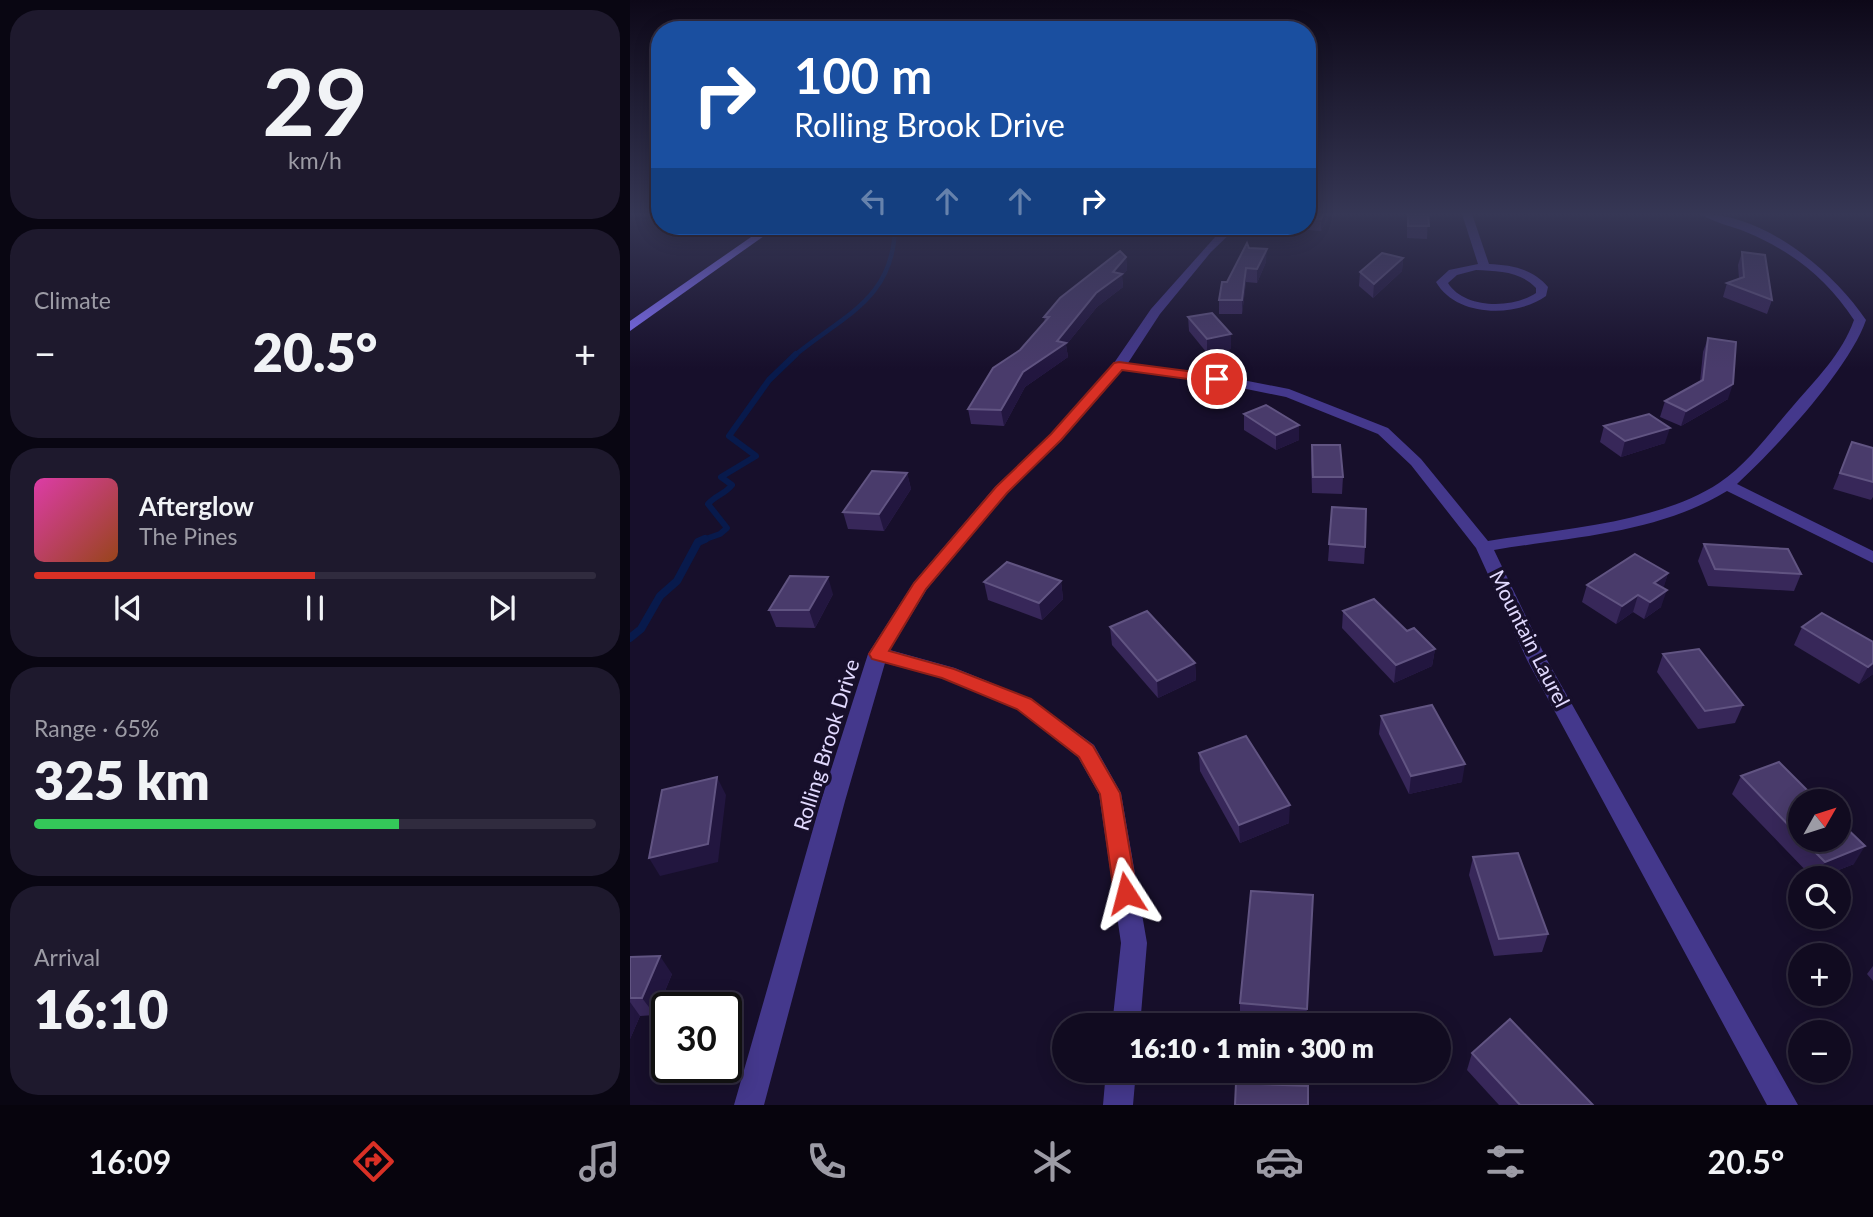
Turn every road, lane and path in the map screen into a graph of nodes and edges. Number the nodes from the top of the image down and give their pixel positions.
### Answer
1 (717, 266) edge
2 (1196, 266) edge
3 (1812, 266) edge
4 (1485, 267) joint
5 (1866, 321) edge
6 (630, 327) edge
7 (1119, 366) junction
8 (1727, 485) junction
9 (1484, 547) junction
10 (1873, 558) edge
11 (878, 654) junction
12 (1127, 1013) edge
13 (1120, 1083) edge
14 (749, 1105) edge
15 (1118, 1105) edge
16 (1783, 1105) edge

1 - 6 street
2 - 7 street, Rolling Brook Drive
3 - 5 street
4 - 4 street
5 - 8 street
7 - 9 street, Mountain Laurel
7 - 11 street, Rolling Brook Drive
8 - 9 street
8 - 10 street
9 - 16 street, Mountain Laurel
11 - 12 street
11 - 14 street, Rolling Brook Drive
13 - 15 street

